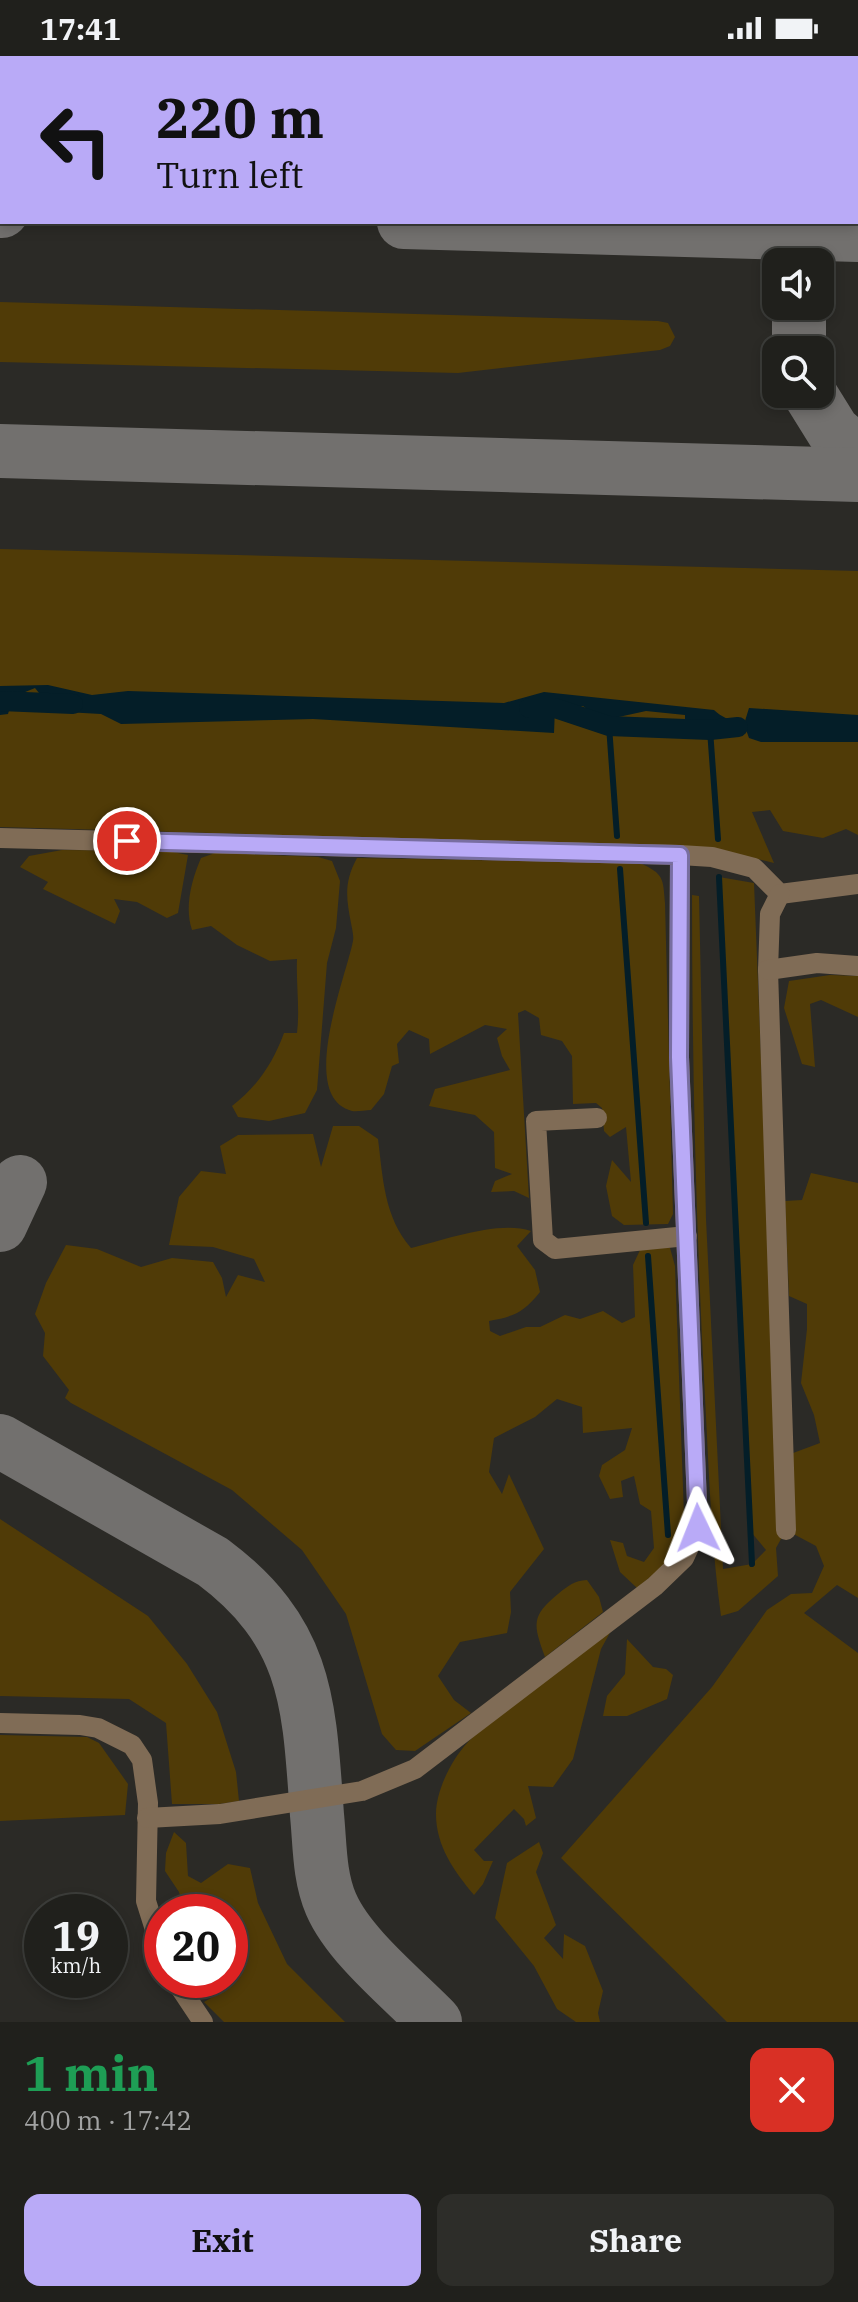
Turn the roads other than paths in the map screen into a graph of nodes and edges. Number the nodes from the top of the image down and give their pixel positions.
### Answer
1 (0, 838) edge
2 (680, 855) junction
3 (858, 884) edge
4 (780, 894) junction
5 (858, 966) edge
6 (768, 970) junction
7 (597, 1118) dead end
8 (687, 1236) junction
9 (786, 1530) dead end
10 (0, 1723) edge
11 (147, 1818) junction
12 (146, 1894) edge
13 (185, 1998) edge
14 (203, 2022) edge

1 - 2 lane
2 - 4 lane
2 - 8 lane
3 - 4 lane
4 - 6 lane
5 - 6 lane
6 - 9 lane
7 - 8 lane
8 - 11 lane
10 - 11 lane
11 - 12 lane
13 - 14 lane

